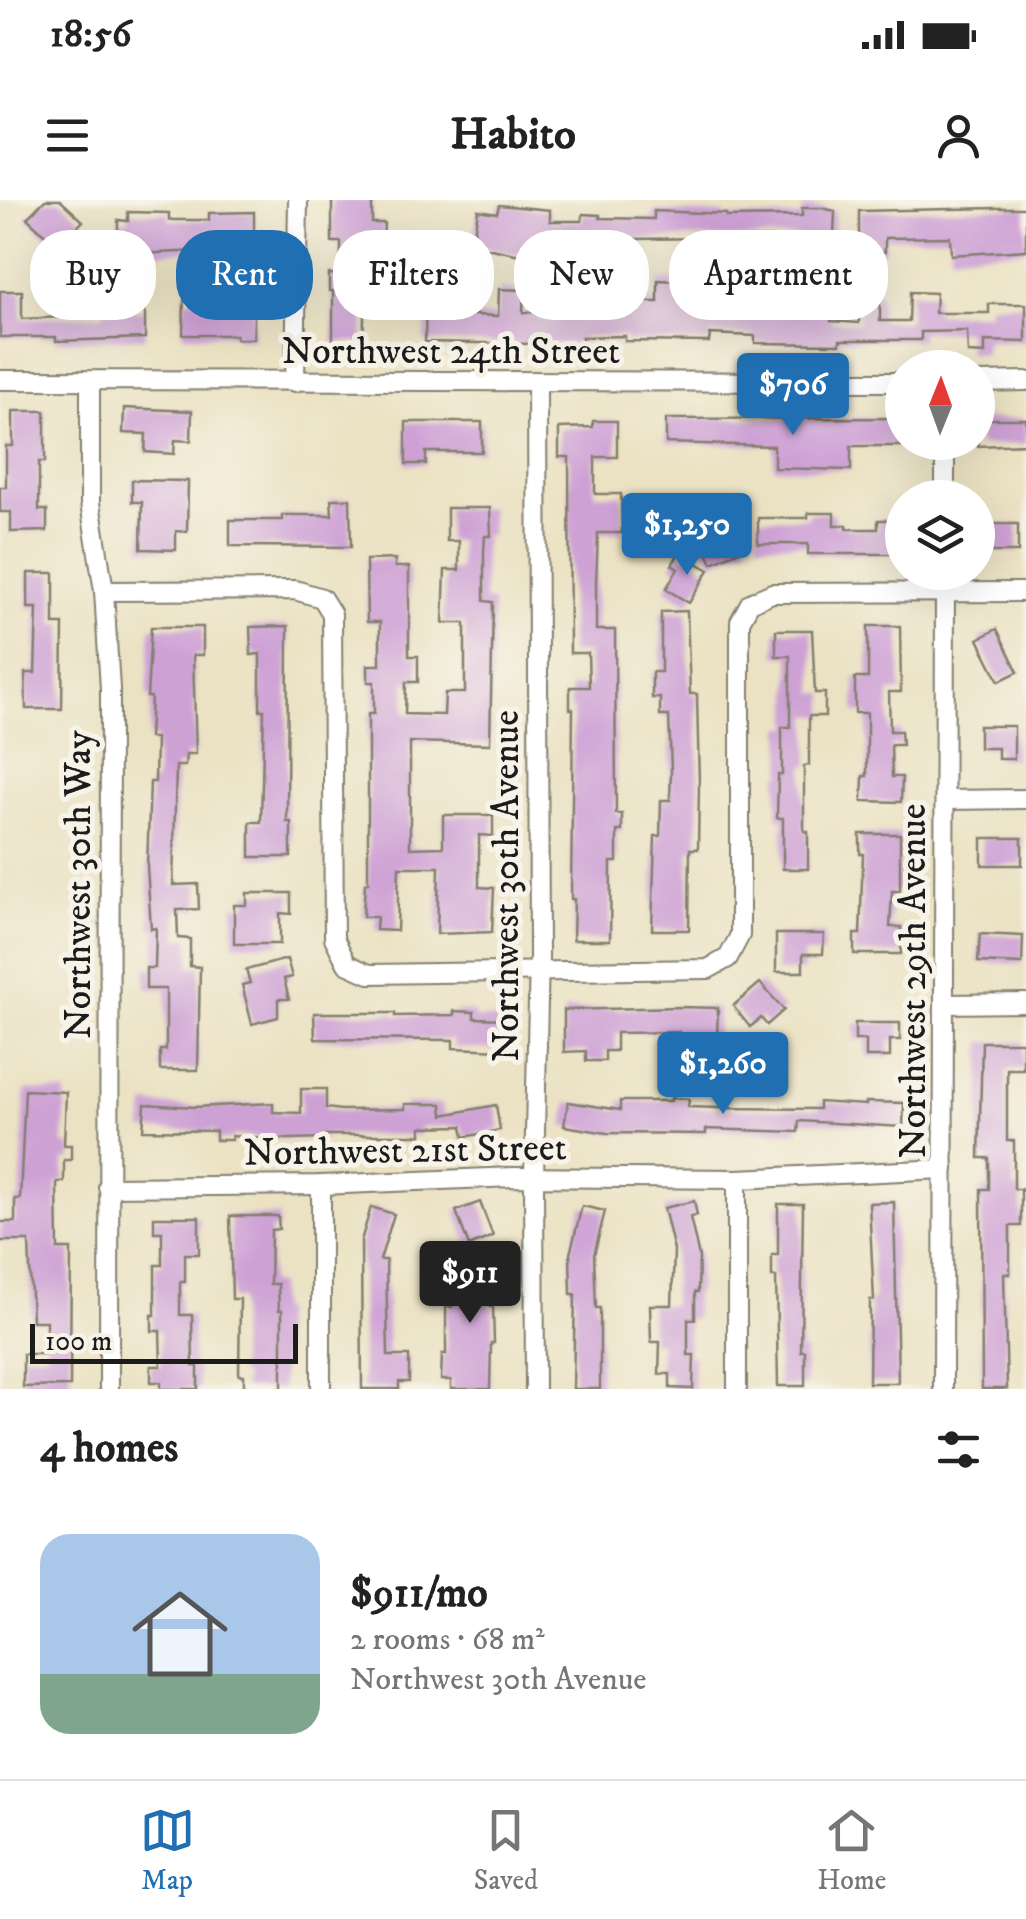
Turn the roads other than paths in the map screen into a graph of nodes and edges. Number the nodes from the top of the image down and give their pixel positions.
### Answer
1 (298, 200) edge
2 (0, 380) edge
3 (1026, 381) edge
4 (90, 382) junction
5 (295, 382) junction
6 (537, 382) junction
7 (885, 382) edge
8 (995, 382) edge
9 (104, 591) junction
10 (945, 592) junction
11 (1026, 592) edge
12 (1026, 798) edge
13 (945, 800) junction
14 (539, 973) junction
15 (1026, 1003) edge
16 (945, 1004) junction
17 (944, 1169) junction
18 (534, 1178) junction
19 (736, 1179) junction
20 (321, 1185) junction
21 (108, 1187) junction
22 (109, 1389) edge
23 (321, 1389) edge
24 (535, 1389) edge
25 (737, 1389) edge
26 (943, 1389) edge

1 - 5 street
2 - 4 street, Northwest 24th Street
3 - 8 street
4 - 5 street, Northwest 24th Street
4 - 9 street, Northwest 30th Way
5 - 6 street, Northwest 24th Street
6 - 7 street, Northwest 24th Street
6 - 14 street, Northwest 30th Avenue
9 - 14 street
9 - 21 street, Northwest 30th Way
10 - 11 street
10 - 13 street, Northwest 29th Avenue
10 - 14 street
12 - 13 street
13 - 16 street, Northwest 29th Avenue
14 - 18 street, Northwest 30th Avenue
15 - 16 street
16 - 17 street, Northwest 29th Avenue
17 - 19 street, Northwest 21st Street
17 - 26 street, Northwest 29th Avenue
18 - 19 street, Northwest 21st Street
18 - 20 street, Northwest 21st Street
18 - 24 street, Northwest 30th Avenue
19 - 25 street
20 - 21 street, Northwest 21st Street
20 - 23 street
21 - 22 street, Northwest 30th Way

